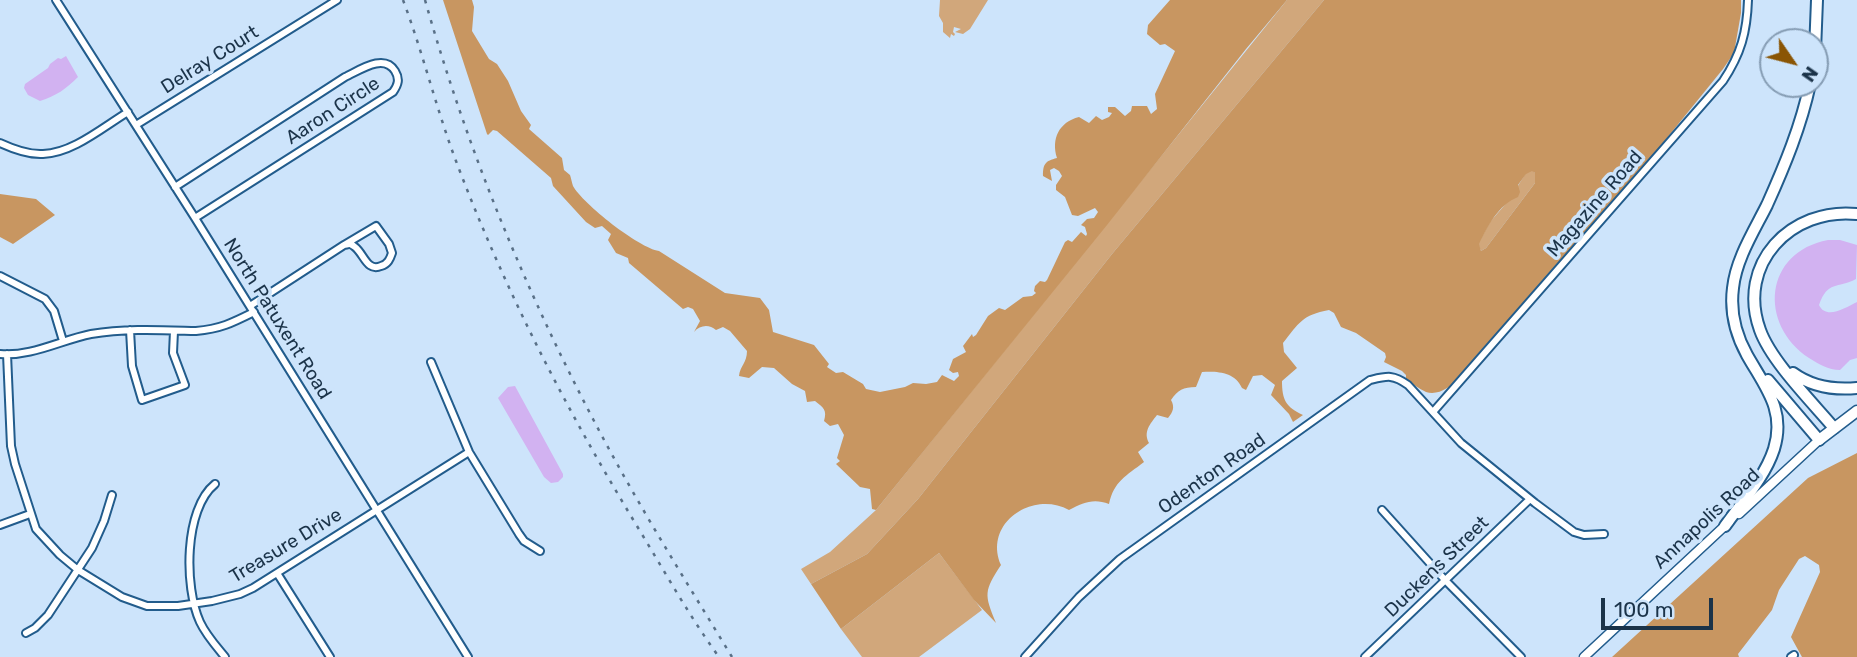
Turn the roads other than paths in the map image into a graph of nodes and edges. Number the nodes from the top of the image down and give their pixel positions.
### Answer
1 (56, 0) edge
2 (337, 0) edge
3 (1748, 0) edge
4 (1817, 0) edge
5 (1816, 28) edge
6 (1806, 98) edge
7 (128, 111) junction
8 (136, 125) junction
9 (0, 143) edge
10 (175, 187) junction
11 (1857, 214) edge
12 (195, 218) junction
13 (344, 245) junction
14 (0, 276) edge
15 (252, 309) junction
16 (130, 330) junction
17 (174, 331) junction
18 (63, 341) junction
19 (4, 354) edge
20 (1746, 354) junction
21 (431, 362) dead end
22 (1780, 363) junction
23 (1857, 387) edge
24 (1857, 411) edge
25 (1433, 412) junction
26 (1834, 428) junction
27 (1819, 440) junction
28 (469, 452) junction
29 (215, 484) dead end
30 (112, 495) dead end
31 (1530, 499) junction
32 (376, 510) junction
33 (1382, 510) dead end
34 (30, 514) junction
35 (0, 526) edge
36 (1725, 526) junction
37 (1604, 534) dead end
38 (540, 551) dead end
39 (78, 570) junction
40 (277, 573) junction
41 (1445, 580) junction
42 (194, 603) junction
43 (26, 633) dead end
44 (225, 657) edge
45 (330, 657) edge
46 (468, 657) edge
47 (1026, 657) edge
48 (1365, 657) edge
49 (1521, 657) edge
50 (1584, 657) edge

1 - 7 street, North Patuxent Road
2 - 8 street, Delray Court
3 - 25 street, Magazine Road
4 - 5 highway
6 - 20 highway
7 - 8 street, North Patuxent Road
7 - 9 street
8 - 10 street, North Patuxent Road
10 - 12 street, North Patuxent Road
10 - 12 street, Aaron Circle
11 - 22 highway
12 - 15 street, North Patuxent Road
13 - 13 street
13 - 15 street
14 - 18 street
15 - 17 street
15 - 32 street, North Patuxent Road
16 - 17 street
16 - 17 street
16 - 18 street
18 - 19 street
19 - 34 street, Treasure Drive
20 - 27 highway
20 - 36 highway
21 - 28 street
22 - 23 highway
22 - 26 highway
24 - 26 main road, Annapolis Road
25 - 31 street, Odenton Road
25 - 47 street, Odenton Road
26 - 27 main road, Annapolis Road
27 - 36 main road, Annapolis Road
28 - 32 street, Treasure Drive
28 - 38 street
29 - 42 street
30 - 39 street
31 - 37 street, Odenton Road
31 - 41 street, Duckens Street
32 - 40 street, Treasure Drive
32 - 46 street, North Patuxent Road
33 - 41 street
34 - 35 street
34 - 39 street, Treasure Drive
36 - 50 main road, Annapolis Road
39 - 42 street, Treasure Drive
39 - 43 street
40 - 42 street, Treasure Drive
40 - 45 street
41 - 48 street, Duckens Street
41 - 49 street
42 - 44 street

